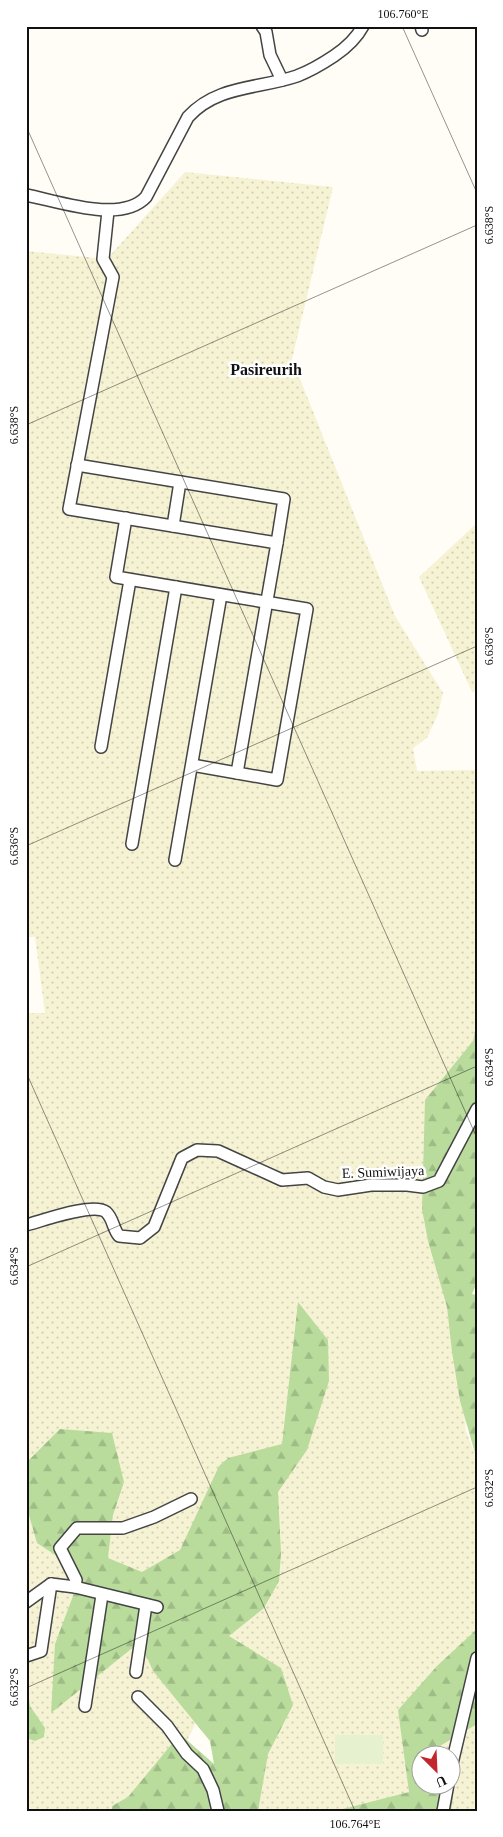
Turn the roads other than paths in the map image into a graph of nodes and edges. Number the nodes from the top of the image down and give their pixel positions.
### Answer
1 (262, 26) edge
2 (363, 26) edge
3 (282, 80) junction
4 (26, 195) edge
5 (108, 211) junction
6 (77, 465) junction
7 (180, 482) junction
8 (126, 518) junction
9 (172, 526) junction
10 (277, 543) junction
11 (130, 580) junction
12 (176, 587) junction
13 (221, 595) junction
14 (267, 602) junction
15 (101, 747) dead end
16 (192, 765) junction
17 (237, 773) junction
18 (132, 844) dead end
19 (175, 860) dead end
20 (477, 1109) edge
21 (26, 1225) edge
22 (191, 1499) dead end
23 (51, 1584) junction
24 (76, 1587) junction
25 (102, 1595) junction
26 (26, 1602) edge
27 (26, 1656) edge
28 (477, 1658) edge
29 (136, 1672) dead end
30 (138, 1697) dead end
31 (85, 1706) dead end
32 (457, 1744) edge
33 (446, 1794) edge
34 (218, 1811) edge
35 (443, 1811) edge

1 - 3 street
2 - 3 street
3 - 5 street
4 - 5 street
5 - 6 street
6 - 7 street
6 - 8 street
7 - 9 street
7 - 10 street
8 - 9 street
8 - 11 street
9 - 10 street
10 - 14 street
11 - 12 street
11 - 15 street
12 - 13 street
12 - 18 street
13 - 14 street
13 - 16 street
14 - 17 street
14 - 17 street
16 - 17 street
16 - 19 street
20 - 21 street, E. Sumiwijaya
22 - 24 street
23 - 24 street
23 - 26 street
23 - 27 street
24 - 25 street
25 - 29 street
25 - 31 street
28 - 32 street
30 - 34 street
33 - 35 street

